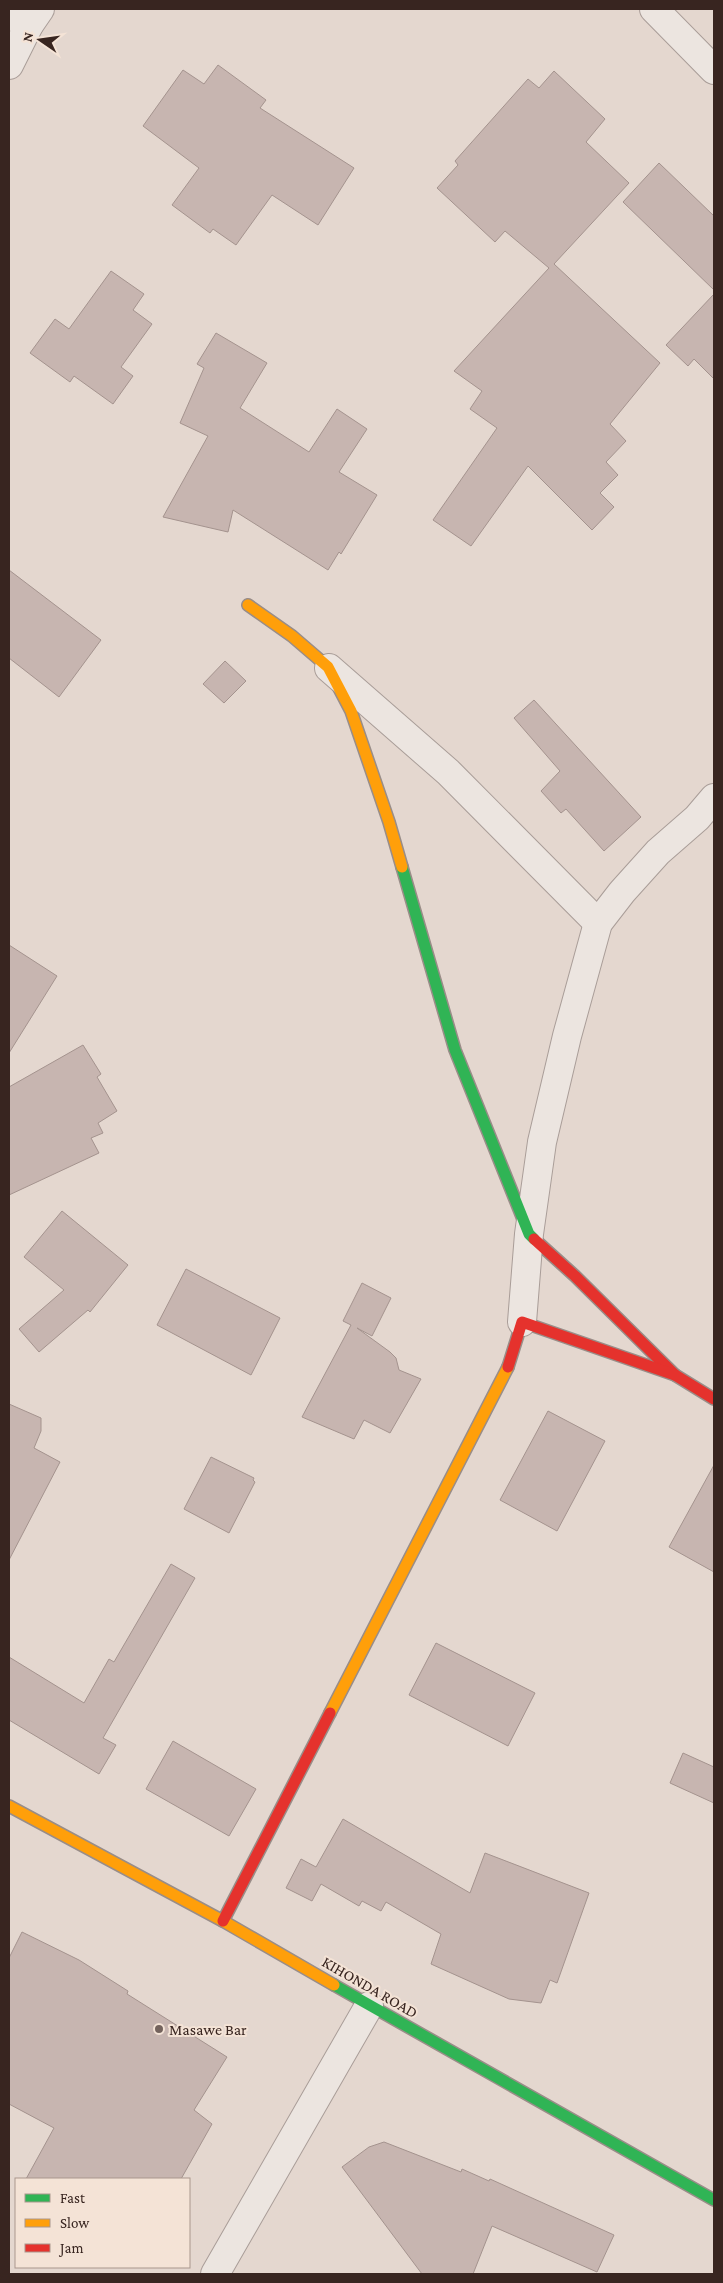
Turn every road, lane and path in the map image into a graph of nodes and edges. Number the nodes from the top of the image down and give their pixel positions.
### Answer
1 (654, 9) edge
2 (26, 16) edge
3 (9, 65) edge
4 (714, 70) edge
5 (248, 605) dead end
6 (328, 667) junction
7 (714, 798) edge
8 (598, 923) junction
9 (529, 1234) junction
10 (522, 1322) junction
11 (675, 1376) junction
12 (714, 1400) edge
13 (9, 1806) edge
14 (223, 1921) junction
15 (369, 2006) junction
16 (714, 2200) edge
17 (215, 2274) edge

1 - 4 street
2 - 3 street
5 - 6 street
6 - 8 street
6 - 9 street
7 - 8 street
8 - 9 street
9 - 10 street
9 - 11 street
10 - 11 street
10 - 14 street
11 - 12 street
13 - 14 street, KIHONDA ROAD
14 - 15 street, KIHONDA ROAD
15 - 16 street, KIHONDA ROAD
15 - 17 street

